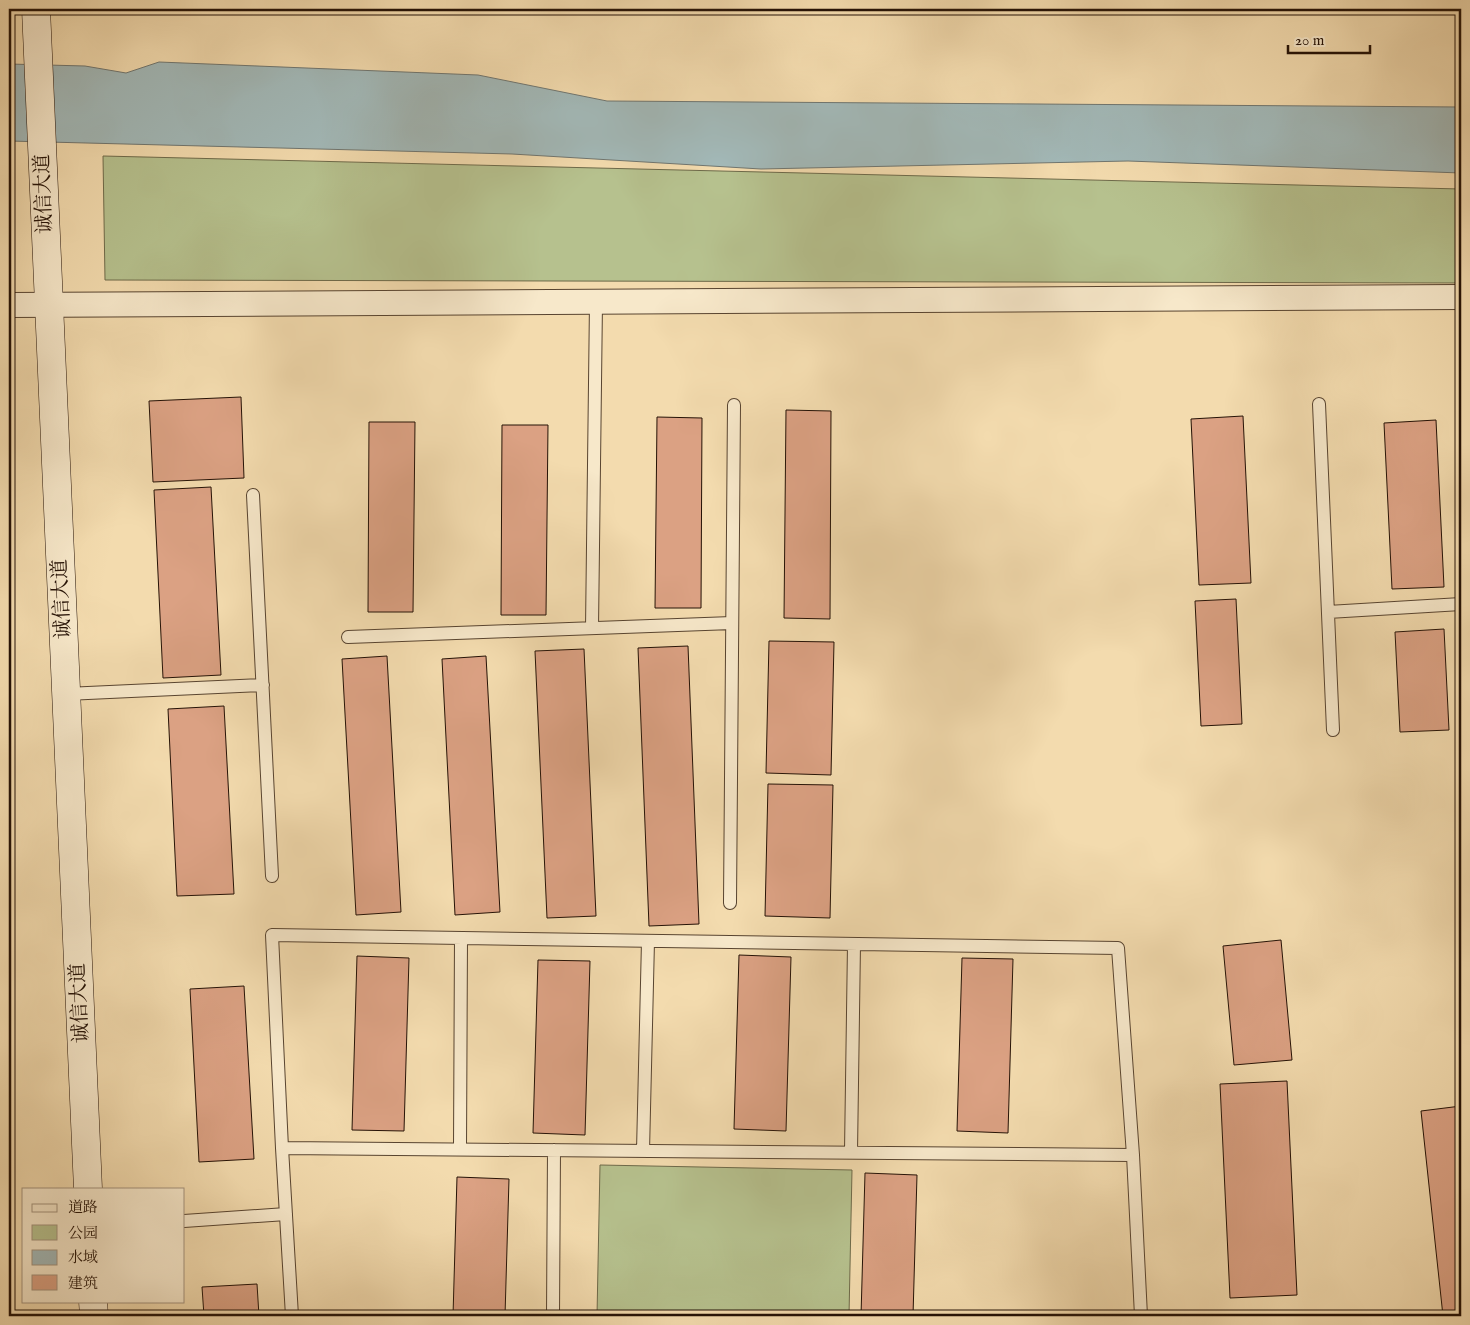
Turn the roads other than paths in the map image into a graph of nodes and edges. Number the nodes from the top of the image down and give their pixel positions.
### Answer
1 (36, 9) edge
2 (1461, 296) edge
3 (596, 302) junction
4 (9, 305) edge
5 (49, 305) junction
6 (1319, 404) dead end
7 (734, 405) dead end
8 (253, 494) dead end
9 (1461, 604) edge
10 (1328, 612) junction
11 (732, 623) junction
12 (592, 628) junction
13 (348, 637) dead end
14 (263, 685) junction
15 (66, 694) junction
16 (1333, 730) dead end
17 (272, 876) dead end
18 (730, 903) dead end
19 (461, 938) junction
20 (648, 941) junction
21 (854, 944) junction
22 (282, 1148) junction
23 (460, 1149) junction
24 (554, 1150) junction
25 (643, 1151) junction
26 (851, 1152) junction
27 (1133, 1155) junction
28 (88, 1188) edge
29 (286, 1214) junction
30 (185, 1220) edge
31 (93, 1302) edge
32 (94, 1316) edge
33 (292, 1316) edge
34 (553, 1316) edge
35 (1141, 1316) edge

1 - 5 main road, 诚信大道
2 - 3 street
3 - 5 street
3 - 12 lane
4 - 5 street
5 - 15 main road, 诚信大道
6 - 10 lane
7 - 11 lane
8 - 14 lane
9 - 10 lane
10 - 16 lane
11 - 12 lane
11 - 18 lane
12 - 13 lane
14 - 15 lane
14 - 17 lane
15 - 28 main road, 诚信大道
19 - 20 lane
19 - 22 lane
19 - 23 lane
20 - 21 lane
20 - 25 lane
21 - 26 lane
21 - 27 lane
22 - 23 lane
22 - 29 lane
23 - 24 lane
24 - 25 lane
24 - 34 lane
25 - 26 lane
26 - 27 lane
27 - 35 lane
29 - 30 lane
29 - 33 lane
31 - 32 main road

